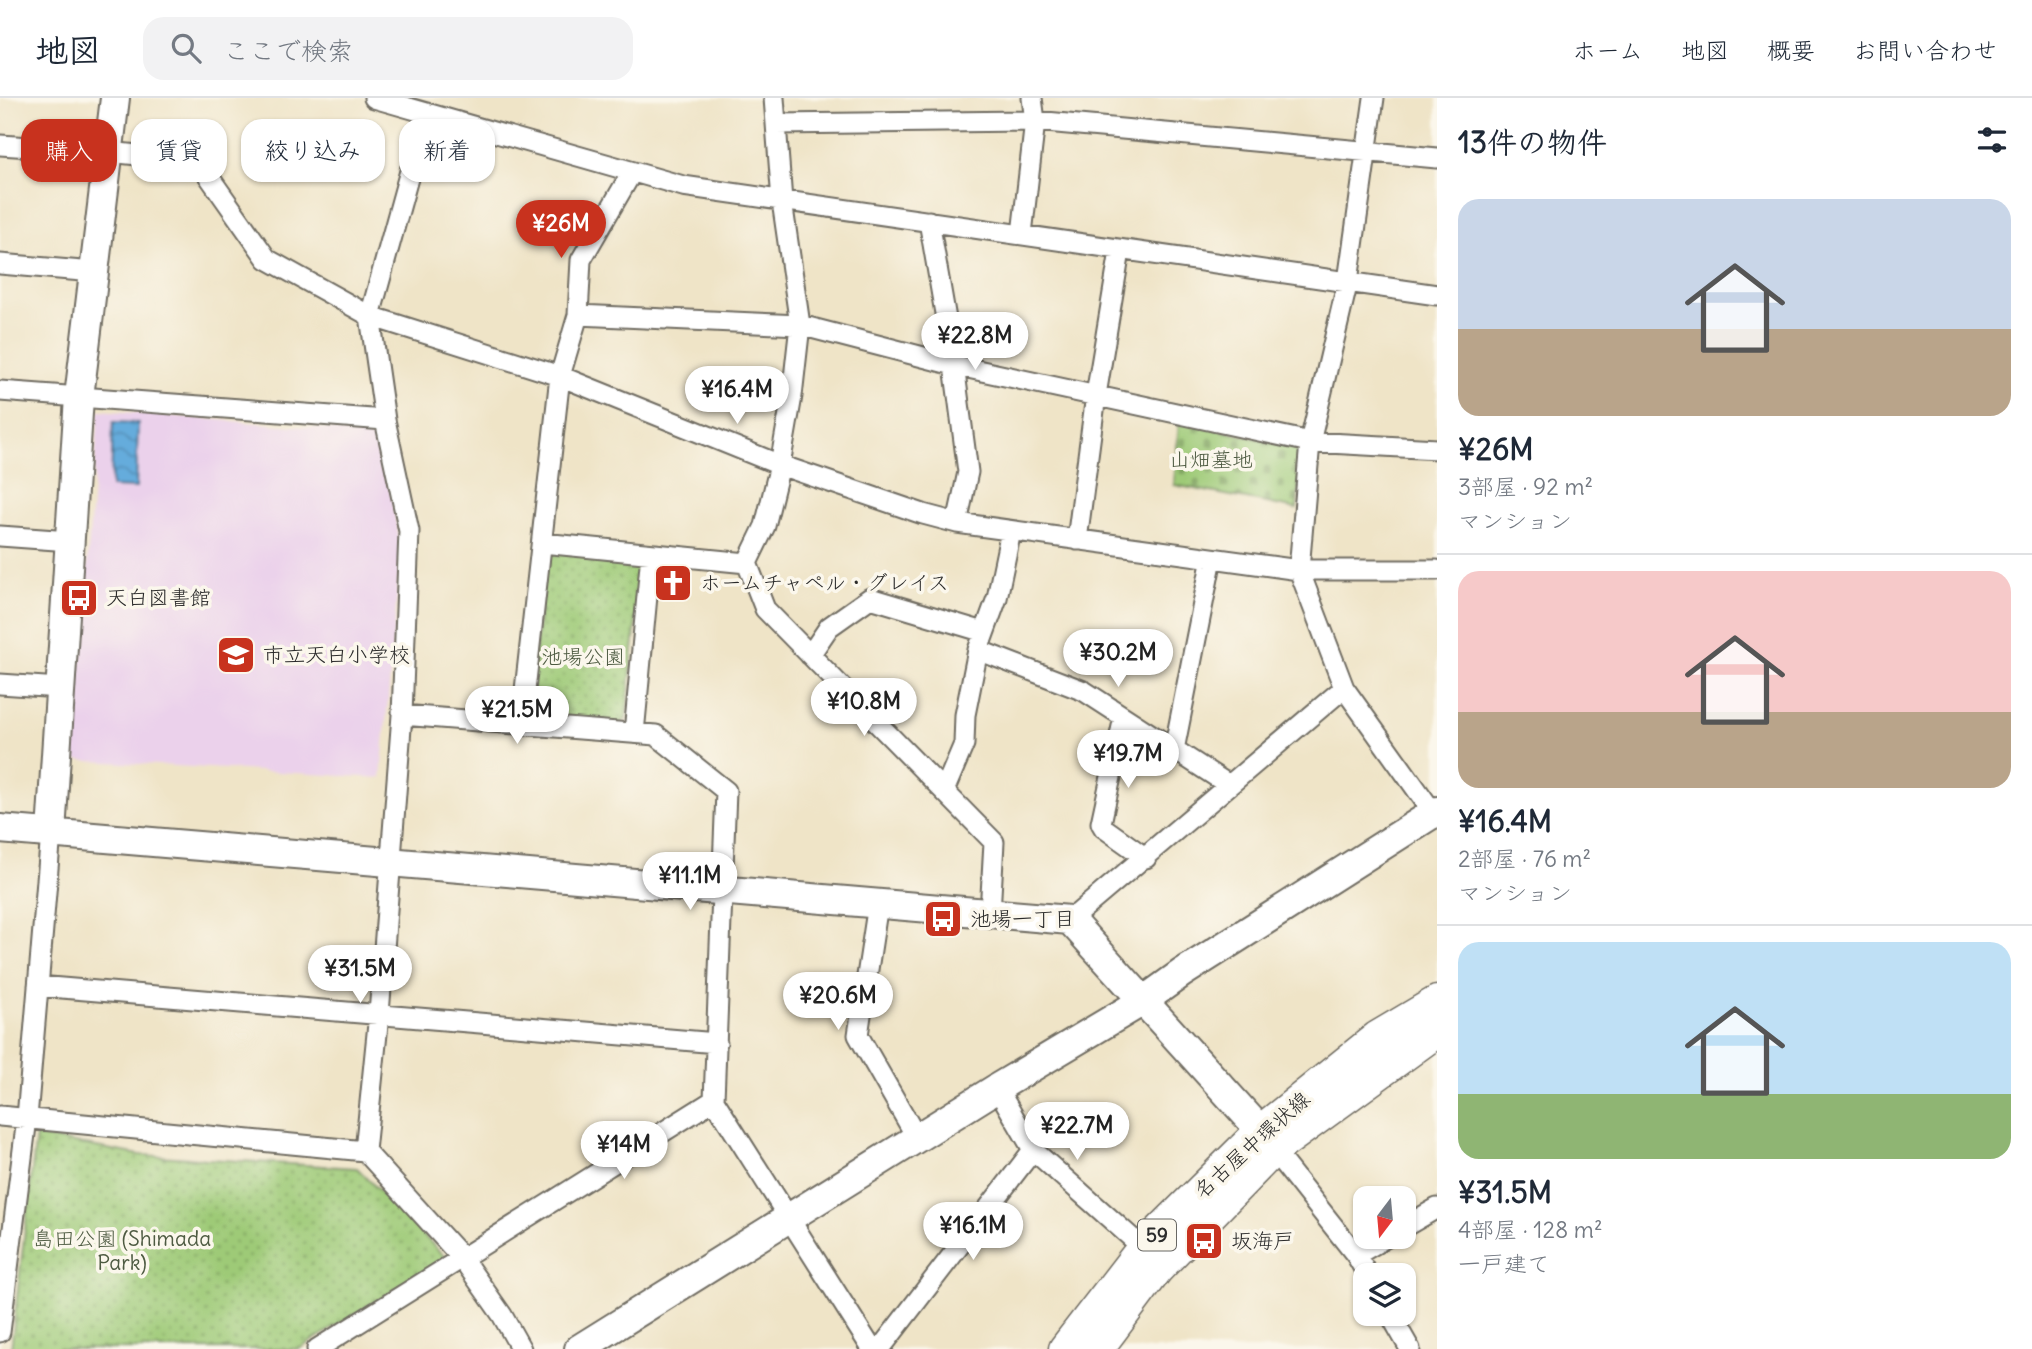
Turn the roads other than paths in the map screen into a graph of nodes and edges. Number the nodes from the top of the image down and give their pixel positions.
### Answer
1 (115, 98) edge
2 (374, 98) edge
3 (774, 98) edge
4 (1032, 98) edge
5 (1374, 98) edge
6 (426, 113) junction
7 (112, 119) edge
8 (1035, 121) junction
9 (776, 124) junction
10 (0, 145) edge
11 (21, 146) edge
12 (1368, 151) junction
13 (117, 153) edge
14 (1437, 158) edge
15 (632, 172) junction
16 (104, 182) edge
17 (782, 201) junction
18 (929, 221) junction
19 (1021, 234) junction
20 (1120, 251) junction
21 (0, 264) edge
22 (94, 272) junction
23 (1348, 281) junction
24 (1437, 295) edge
25 (578, 315) junction
26 (370, 316) junction
27 (800, 326) junction
28 (954, 365) junction
29 (560, 376) junction
30 (0, 391) edge
31 (1096, 395) junction
32 (79, 397) junction
33 (386, 419) junction
34 (1310, 442) junction
35 (1437, 449) edge
36 (780, 465) junction
37 (957, 523) junction
38 (1011, 531) junction
39 (0, 536) edge
40 (1077, 540) junction
41 (70, 541) junction
42 (542, 543) junction
43 (651, 554) junction
44 (1212, 558) junction
45 (747, 563) junction
46 (1299, 570) junction
47 (1437, 570) edge
48 (981, 641) junction
49 (810, 655) junction
50 (0, 684) edge
51 (60, 688) junction
52 (1344, 688) junction
53 (402, 715) junction
54 (1124, 717) junction
55 (521, 726) junction
56 (635, 733) junction
57 (1174, 750) junction
58 (1228, 785) junction
59 (944, 791) junction
60 (1436, 814) edge
61 (0, 829) edge
62 (51, 833) junction
63 (1146, 858) junction
64 (391, 862) junction
65 (722, 890) junction
66 (878, 904) junction
67 (990, 913) junction
68 (1070, 920) junction
69 (38, 986) junction
70 (1143, 1001) junction
71 (1437, 1002) edge
72 (379, 1014) junction
73 (1437, 1031) edge
74 (717, 1043) junction
75 (997, 1088) junction
76 (715, 1100) junction
77 (0, 1116) edge
78 (27, 1118) junction
79 (917, 1138) junction
80 (1267, 1140) junction
81 (1033, 1150) junction
82 (365, 1151) junction
83 (1437, 1208) edge
84 (789, 1218) junction
85 (1416, 1220) edge
86 (1143, 1248) junction
87 (1365, 1250) edge
88 (1356, 1255) junction
89 (462, 1258) junction
90 (1361, 1263) edge
91 (1397, 1326) edge
92 (0, 1332) edge
93 (317, 1349) edge
94 (521, 1349) edge
95 (579, 1349) edge
96 (872, 1349) edge
97 (880, 1349) edge
98 (1065, 1349) edge
99 (1097, 1349) edge
100 (1410, 1349) edge

1 - 7 street
2 - 6 street
3 - 9 street
4 - 8 street
5 - 12 street
6 - 15 street
6 - 26 street
8 - 9 street
8 - 12 street
8 - 19 street
9 - 17 street
10 - 11 street
12 - 14 street
12 - 23 street
13 - 26 street
15 - 17 street
15 - 25 street
16 - 22 street
17 - 18 street
17 - 27 street
18 - 19 street
18 - 28 street
19 - 20 street
20 - 23 street
20 - 31 street
21 - 22 street
22 - 32 street
23 - 24 street
23 - 34 street
25 - 27 street
25 - 29 street
26 - 29 street
26 - 33 street
27 - 28 street
27 - 36 street
28 - 31 street
28 - 37 street
29 - 36 street
29 - 42 street
30 - 32 street
31 - 34 street
31 - 40 street
32 - 33 street
32 - 41 street
33 - 53 street
34 - 35 street
34 - 46 street
36 - 37 street
36 - 45 street
37 - 38 street
38 - 40 street
38 - 48 street
39 - 41 street
40 - 44 street
41 - 51 street
42 - 43 street
42 - 55 street
43 - 45 street
43 - 56 street
44 - 46 street
44 - 57 street
45 - 49 street
46 - 47 street
46 - 52 street
48 - 49 street
48 - 54 street
48 - 59 street
49 - 59 street
50 - 51 street
51 - 62 street
52 - 58 street
52 - 60 street
53 - 55 street
53 - 64 street
54 - 57 street
54 - 63 street
55 - 56 street
56 - 65 street
57 - 58 street
58 - 63 street
59 - 67 street
60 - 70 street
61 - 62 street
62 - 64 street
62 - 69 street
63 - 68 street
64 - 65 street
64 - 72 street
65 - 66 street
65 - 74 street
66 - 67 street
66 - 79 street
67 - 68 street
68 - 70 street
69 - 72 street
69 - 78 street
70 - 75 street
70 - 80 street
71 - 80 main road, 名古屋中環状線 / 59
72 - 74 street
72 - 82 street
73 - 80 main road, 名古屋中環状線 / 59
74 - 76 street
75 - 79 street
75 - 81 street
76 - 84 street
76 - 89 street
77 - 78 street
78 - 82 street
78 - 92 street
79 - 84 street
80 - 86 main road, 名古屋中環状線 / 59
80 - 88 street
80 - 99 main road, 名古屋中環状線 / 59
81 - 86 street
81 - 97 street
82 - 89 street
83 - 85 street
84 - 95 street
84 - 96 street
86 - 98 main road, 名古屋中環状線 / 59
87 - 88 street
88 - 90 street
89 - 93 street
89 - 94 street
91 - 100 street

